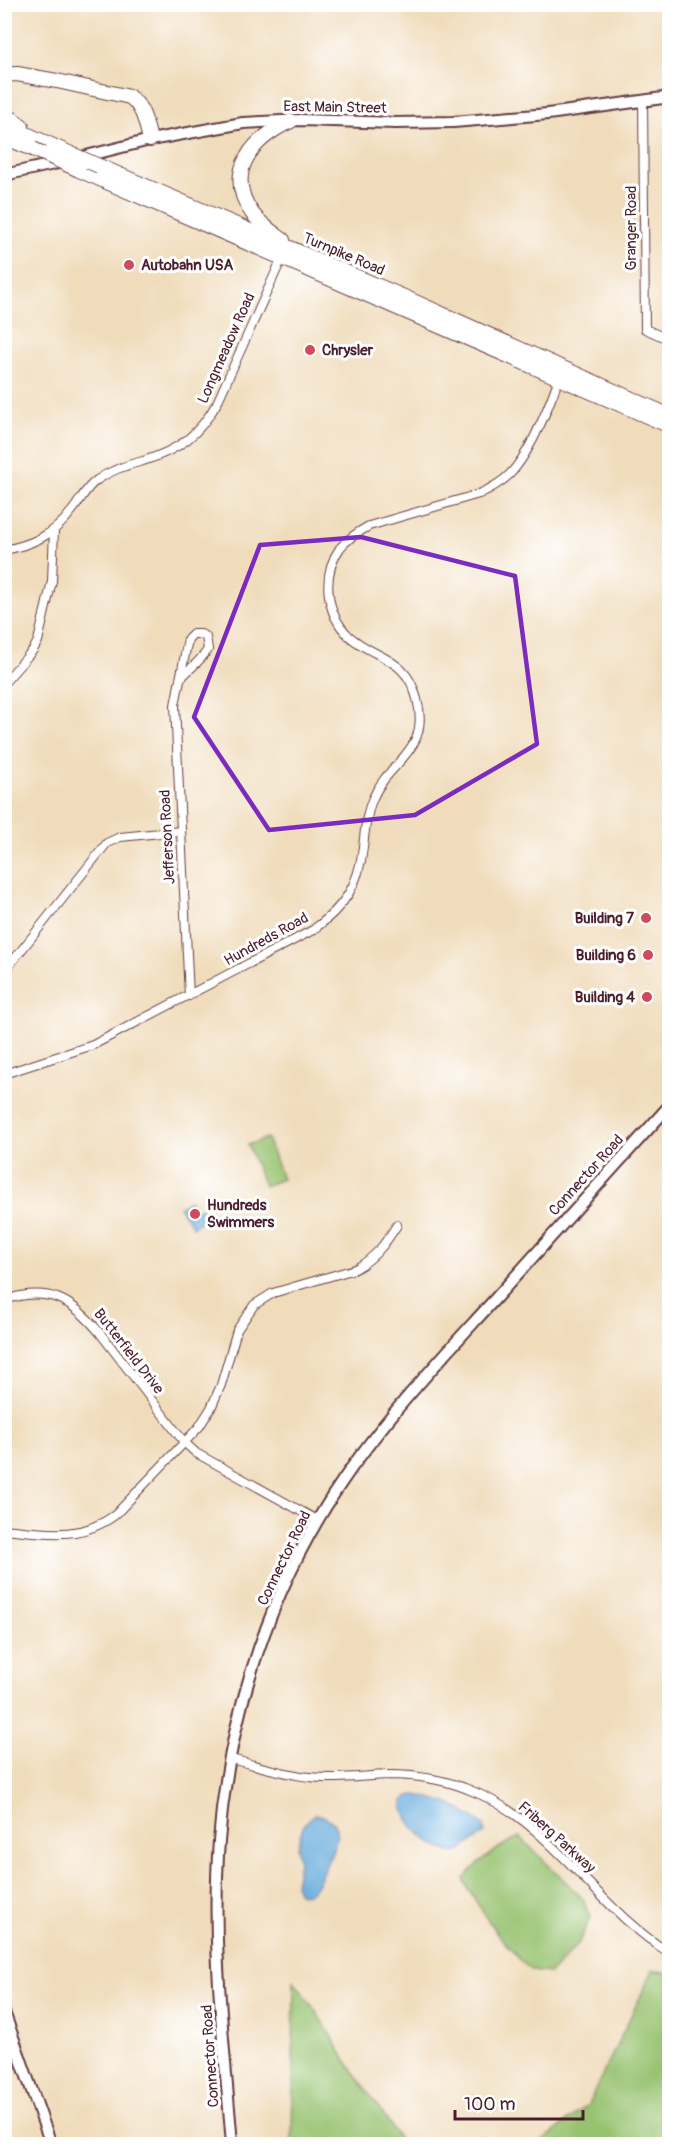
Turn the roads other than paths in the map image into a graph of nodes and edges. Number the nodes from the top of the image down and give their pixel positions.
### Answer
1 (11, 74) edge
2 (4, 89) edge
3 (669, 97) edge
4 (644, 100) junction
5 (4, 110) edge
6 (291, 121) junction
7 (4, 124) edge
8 (4, 137) edge
9 (150, 140) junction
10 (43, 145) junction
11 (4, 175) edge
12 (302, 254) junction
13 (282, 258) junction
14 (669, 340) edge
15 (559, 378) junction
16 (669, 416) edge
17 (669, 426) edge
18 (54, 530) junction
19 (4, 550) edge
20 (182, 677) junction
21 (4, 683) edge
22 (180, 831) junction
23 (4, 972) edge
24 (189, 996) junction
25 (4, 1074) edge
26 (669, 1105) edge
27 (397, 1225) dead end
28 (4, 1300) edge
29 (184, 1442) junction
30 (317, 1520) junction
31 (4, 1529) edge
32 (230, 1759) junction
33 (669, 1953) edge
34 (4, 2012) edge
35 (51, 2145) edge
36 (232, 2145) edge

1 - 2 highway
1 - 9 highway
3 - 4 street, East Main Street
4 - 6 street, East Main Street
4 - 14 street, Granger Road
5 - 10 highway
6 - 9 street, East Main Street
6 - 12 highway
7 - 10 highway, Turnpike Road
8 - 10 highway, Turnpike Road
9 - 11 street, East Main Street
10 - 12 highway, Turnpike Road, bridge
10 - 13 highway, Turnpike Road, bridge
12 - 16 highway, Turnpike Road
13 - 15 highway, Turnpike Road
13 - 18 street, Longmeadow Road
15 - 17 highway, Turnpike Road
15 - 24 street, Hundreds Road
18 - 19 street, Longmeadow Road
18 - 21 street
20 - 20 street, Jefferson Road
20 - 22 street, Jefferson Road
22 - 23 street
22 - 24 street, Jefferson Road
24 - 25 street, Hundreds Road
26 - 30 street, Connector Road
27 - 29 street
28 - 29 street, Butterfield Drive
29 - 30 street, Butterfield Drive
29 - 31 street
30 - 32 street, Connector Road
32 - 33 street, Friberg Parkway
32 - 36 street, Connector Road
34 - 35 street

